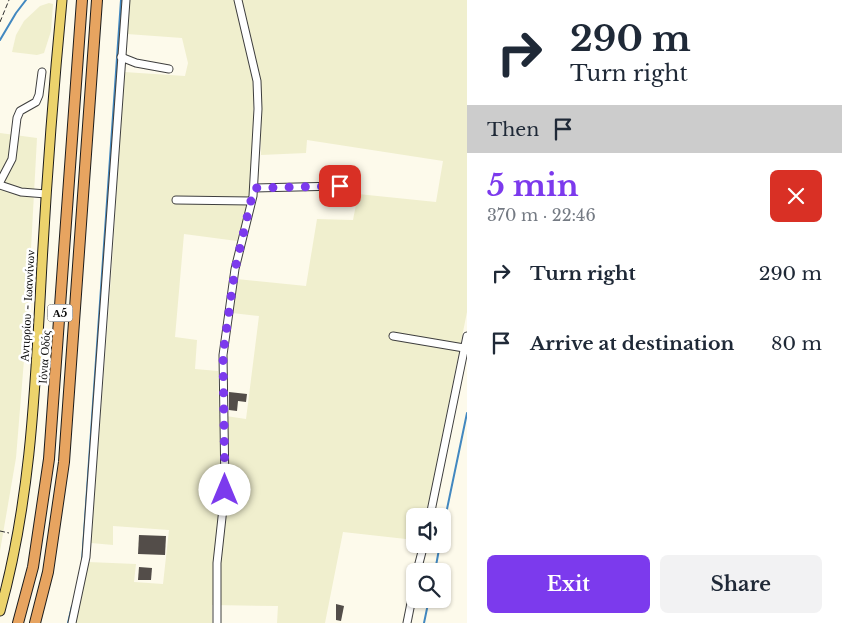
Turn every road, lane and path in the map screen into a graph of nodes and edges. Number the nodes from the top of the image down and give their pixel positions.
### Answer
1 (9, 0) edge
2 (62, 0) edge
3 (82, 0) edge
4 (97, 0) edge
5 (126, 0) edge
6 (238, 0) edge
7 (0, 22) edge
8 (121, 57) junction
9 (169, 69) dead end
10 (42, 72) dead end
11 (0, 184) edge
12 (340, 186) dead end
13 (254, 188) junction
14 (46, 194) junction
15 (176, 200) dead end
16 (252, 201) junction
17 (393, 336) dead end
18 (467, 336) edge
19 (464, 348) junction
20 (432, 508) edge
21 (0, 531) edge
22 (17, 534) junction
23 (410, 608) edge
24 (0, 611) edge
25 (18, 623) edge
26 (35, 623) edge
27 (72, 623) edge
28 (217, 623) edge
29 (407, 623) edge

1 - 7 path
2 - 14 main road, Αντιρρίου - Ιωαννίνων
3 - 25 highway, Ιόνια Οδός / Α5
4 - 26 highway, Α5
5 - 8 street
6 - 13 street
8 - 9 street
8 - 27 street
10 - 11 street
11 - 14 street
12 - 13 street
13 - 16 street
14 - 22 main road, Αντιρρίου - Ιωαννίνων
15 - 16 street
16 - 28 street
17 - 19 street
18 - 19 street
19 - 20 street
21 - 22 path
22 - 24 main road, Αντιρρίου - Ιωαννίνων
23 - 29 street

